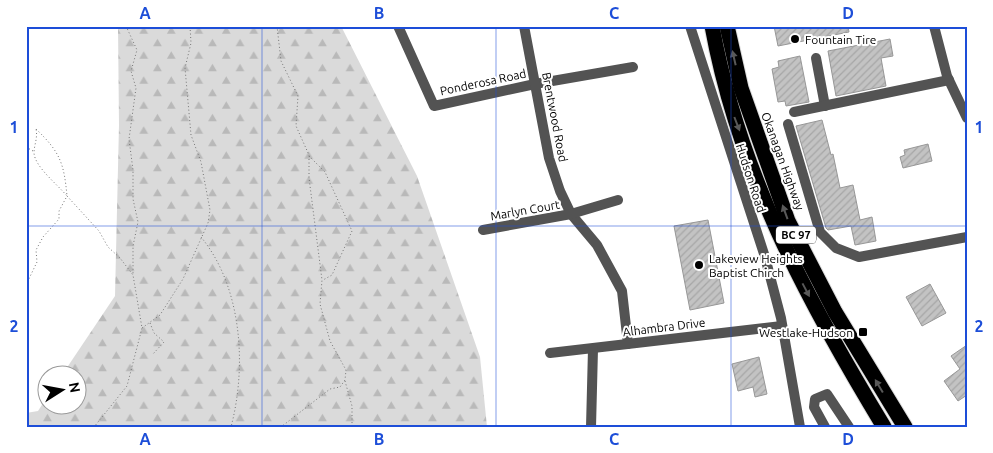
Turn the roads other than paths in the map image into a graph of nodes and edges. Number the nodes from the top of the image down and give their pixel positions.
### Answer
1 (398, 26) edge
2 (524, 26) edge
3 (690, 26) edge
4 (712, 26) edge
5 (727, 26) edge
6 (934, 26) edge
7 (816, 58) dead end
8 (633, 67) dead end
9 (950, 80) junction
10 (535, 84) junction
11 (825, 106) junction
12 (794, 112) dead end
13 (967, 118) edge
14 (788, 124) dead end
15 (618, 200) dead end
16 (571, 214) junction
17 (483, 230) dead end
18 (967, 237) edge
19 (782, 326) junction
20 (628, 344) junction
21 (593, 349) junction
22 (550, 353) dead end
23 (590, 427) edge
24 (800, 427) edge
25 (825, 427) edge
26 (849, 427) edge
27 (884, 427) edge
28 (905, 427) edge

1 - 10 street, Ponderosa Road
2 - 10 street, Brentwood Road
3 - 19 street, Hudson Road
4 -> 27 highway, BC 97
28 -> 5 highway, Okanagan Highway / BC 97
6 - 9 street
7 - 11 street
8 - 10 street
9 - 11 street
9 - 13 street
10 - 16 street, Brentwood Road
11 - 12 street
14 - 18 street
15 - 16 street, Marlyn Court
16 - 17 street, Marlyn Court
16 - 20 street, Brentwood Road
19 - 20 street, Alhambra Drive
19 - 24 street, Hudson Road
20 - 21 street, Alhambra Drive
21 - 22 street, Alhambra Drive
21 - 23 street
25 - 26 street

